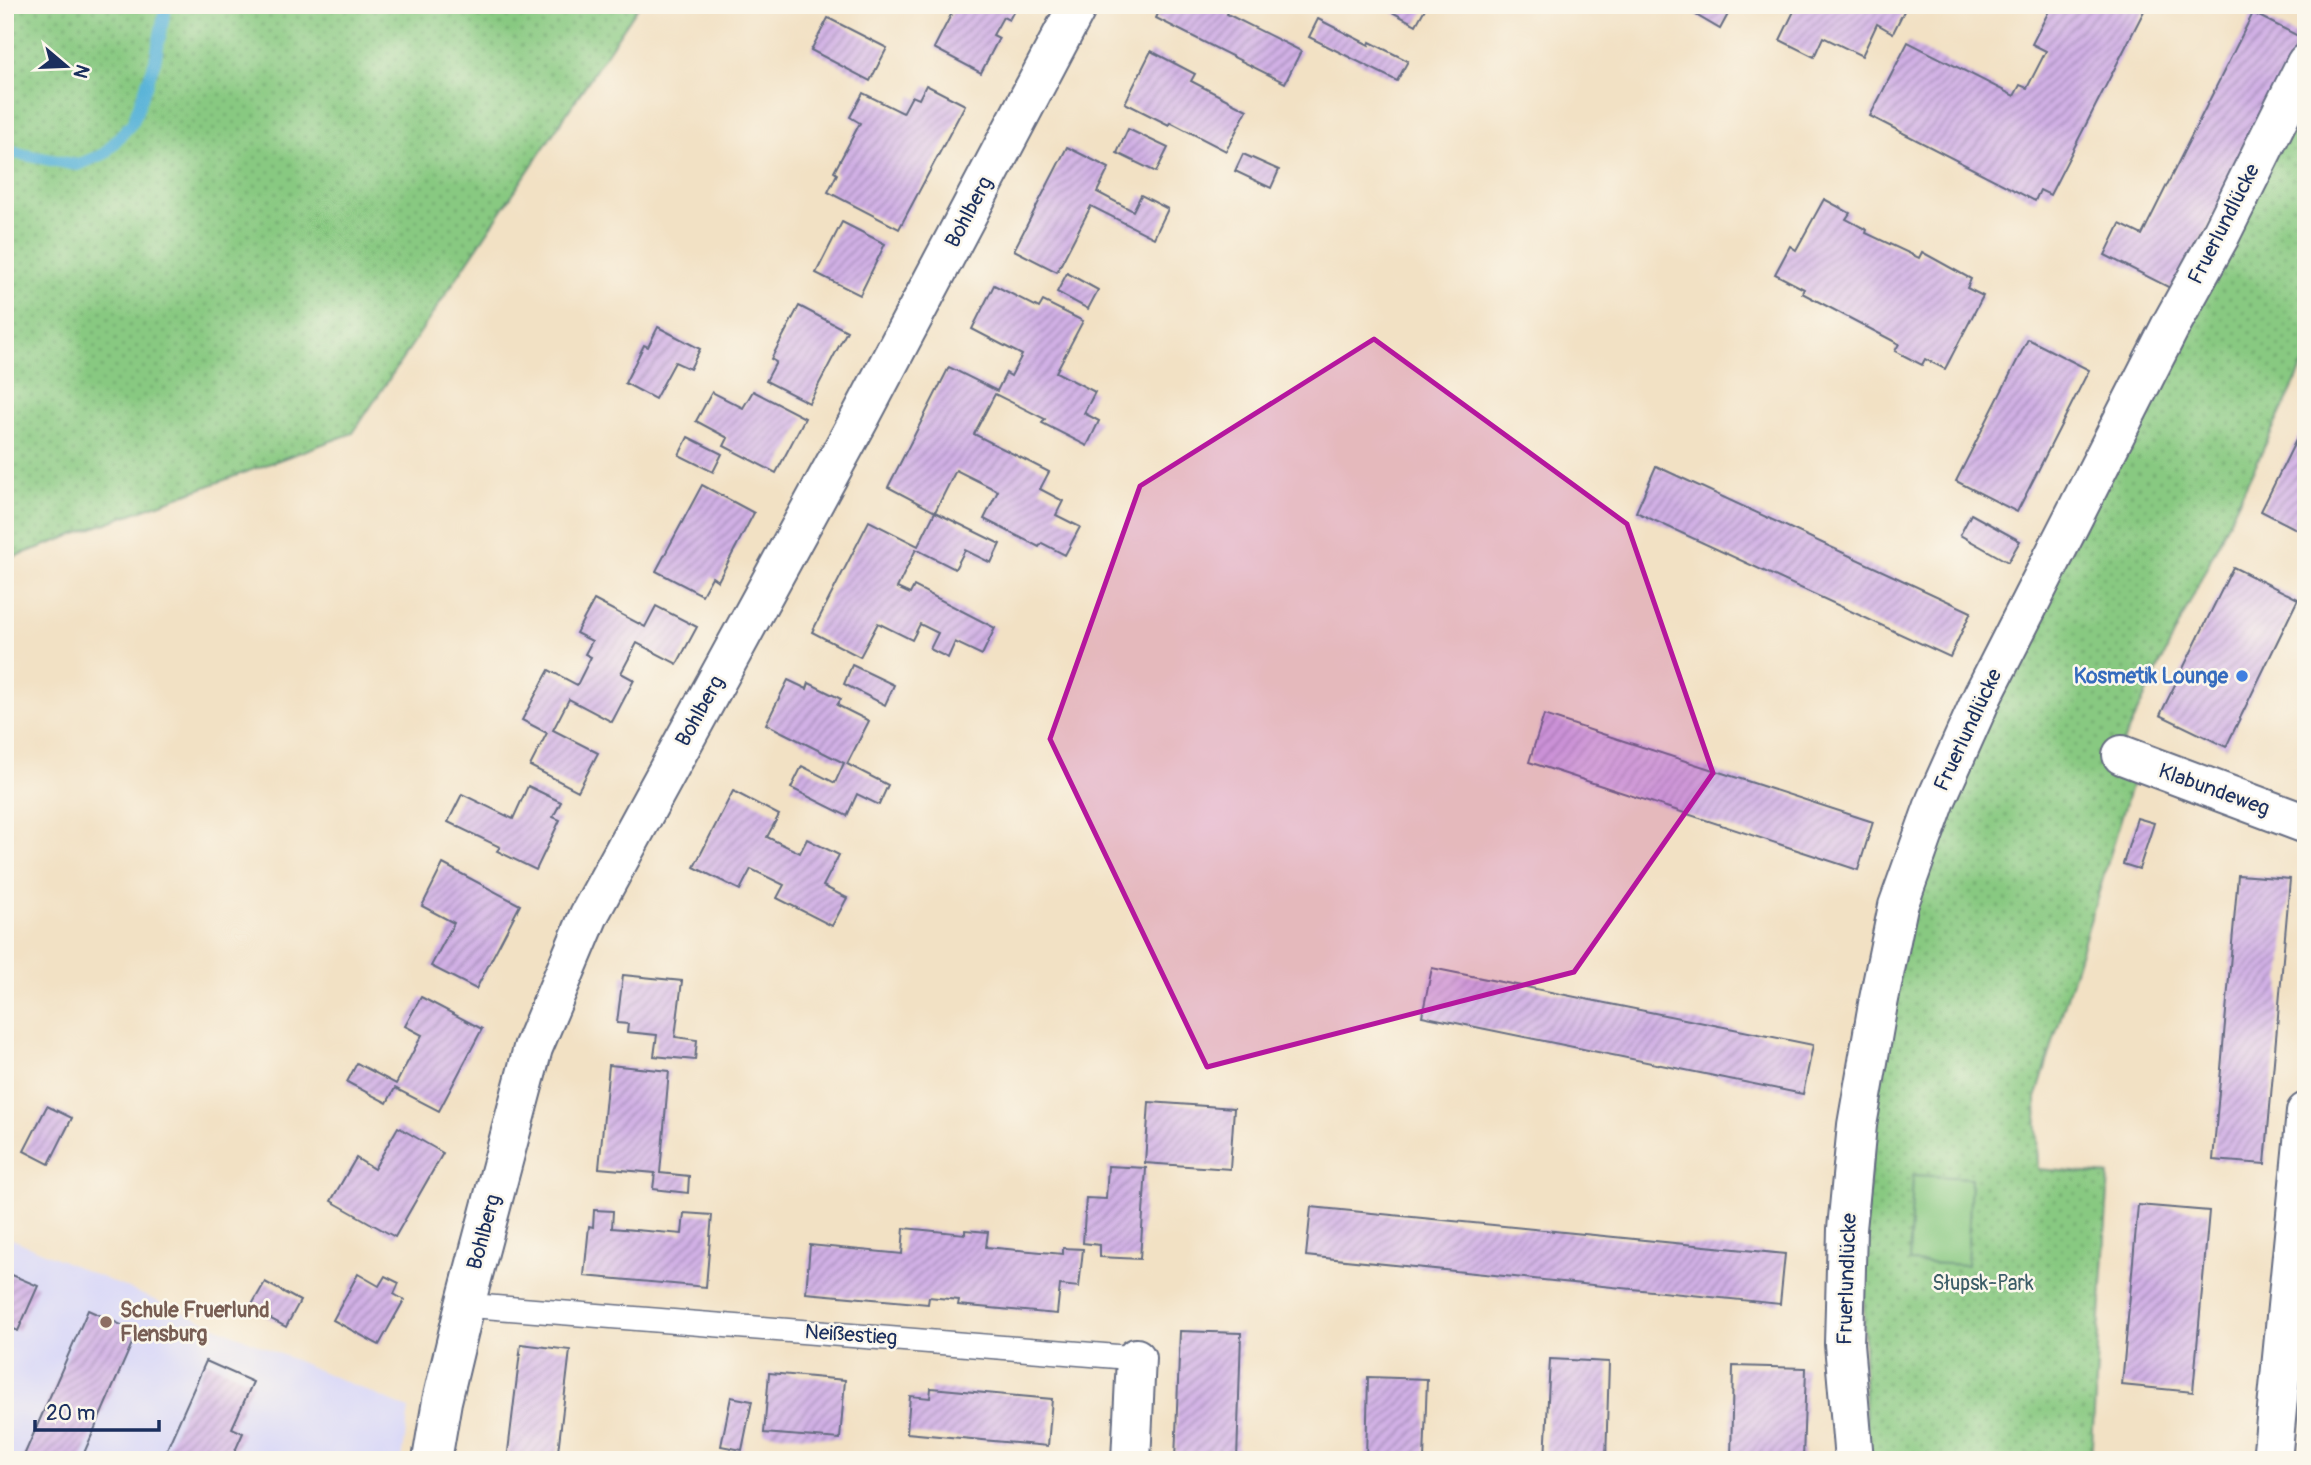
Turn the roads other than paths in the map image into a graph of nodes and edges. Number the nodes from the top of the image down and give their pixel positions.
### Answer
1 (1078, 5) edge
2 (2306, 62) edge
3 (2122, 755) dead end
4 (2306, 824) edge
5 (2306, 1112) edge
6 (465, 1305) junction
7 (1136, 1358) joint
8 (432, 1460) edge
9 (1131, 1460) edge
10 (1854, 1460) edge
11 (2272, 1460) edge

1 - 6 street, Bohlberg
2 - 10 street, Fruerlundlücke
3 - 4 street, Klabundeweg
5 - 11 street
6 - 7 lane, Neißestieg
6 - 8 street, Bohlberg
7 - 9 street, Neißestieg

